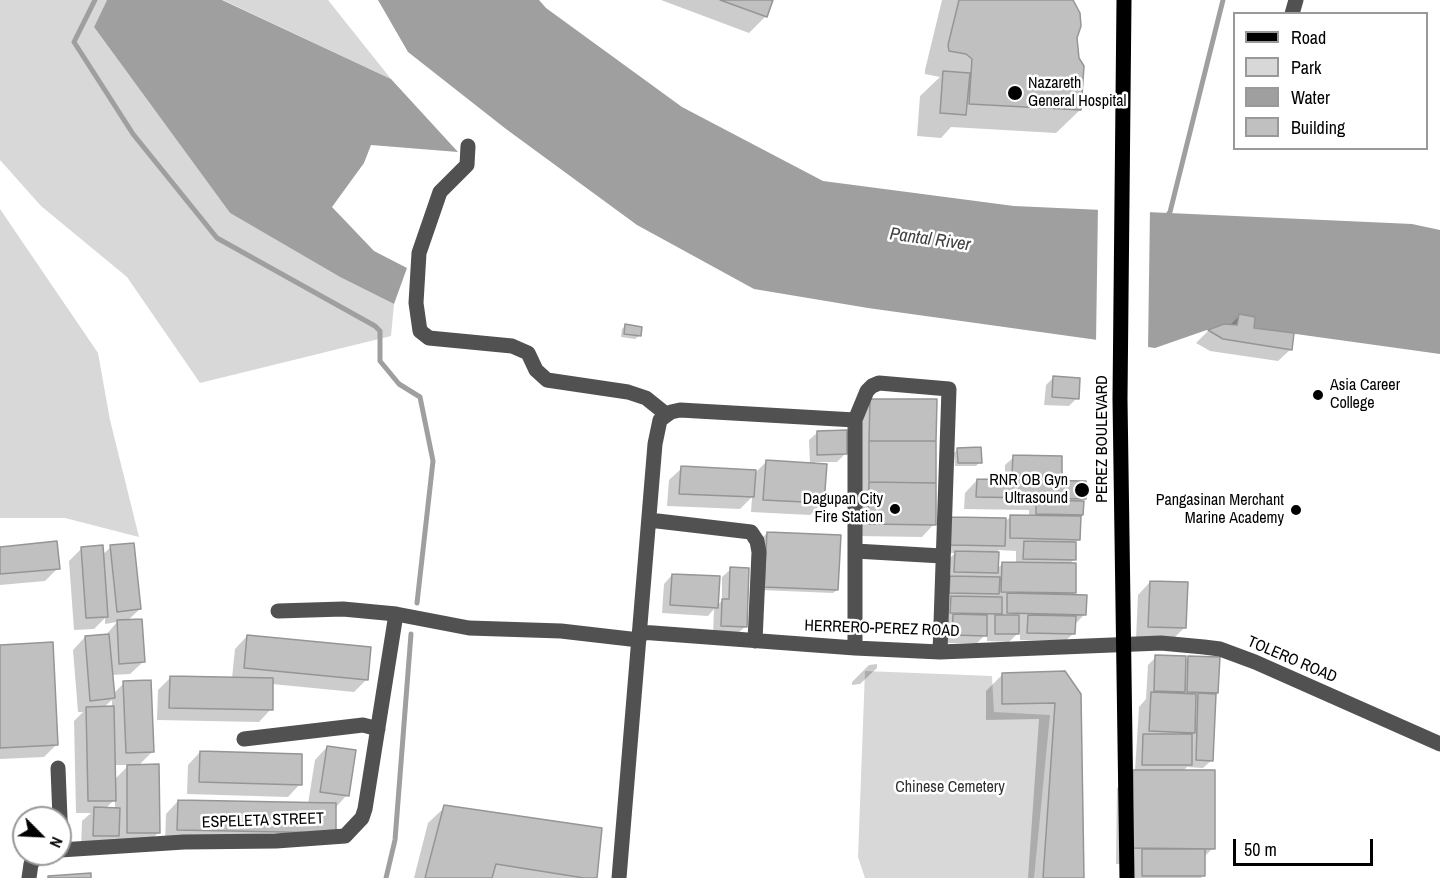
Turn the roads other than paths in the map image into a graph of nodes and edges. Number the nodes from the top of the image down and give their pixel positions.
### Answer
1 (1124, 0) edge
2 (468, 146) dead end
3 (666, 414) junction
4 (855, 420) junction
5 (649, 520) junction
6 (855, 551) junction
7 (942, 556) junction
8 (278, 610) dead end
9 (396, 614) junction
10 (640, 636) junction
11 (755, 641) junction
12 (1123, 645) junction
13 (855, 648) junction
14 (939, 652) junction
15 (378, 729) junction
16 (244, 740) dead end
17 (1440, 744) edge
18 (58, 768) dead end
19 (60, 806) edge
20 (72, 849) edge
21 (619, 878) edge
22 (1126, 878) edge

1 - 12 main road, PEREZ BOULEVARD
2 - 3 street
3 - 4 street
3 - 5 street
4 - 6 street
4 - 7 street
5 - 10 street
5 - 11 street
6 - 7 street
6 - 13 street
7 - 14 street
8 - 9 street, HERRERO-PEREZ ROAD
9 - 10 street, HERRERO-PEREZ ROAD
9 - 15 street, ESPELETA STREET
10 - 11 street, HERRERO-PEREZ ROAD
10 - 21 street
11 - 13 street, HERRERO-PEREZ ROAD
12 - 14 street, HERRERO-PEREZ ROAD
12 - 17 street, TOLERO ROAD
12 - 22 main road, PEREZ BOULEVARD
13 - 14 street, HERRERO-PEREZ ROAD
15 - 16 street
15 - 20 street, ESPELETA STREET
18 - 19 street

